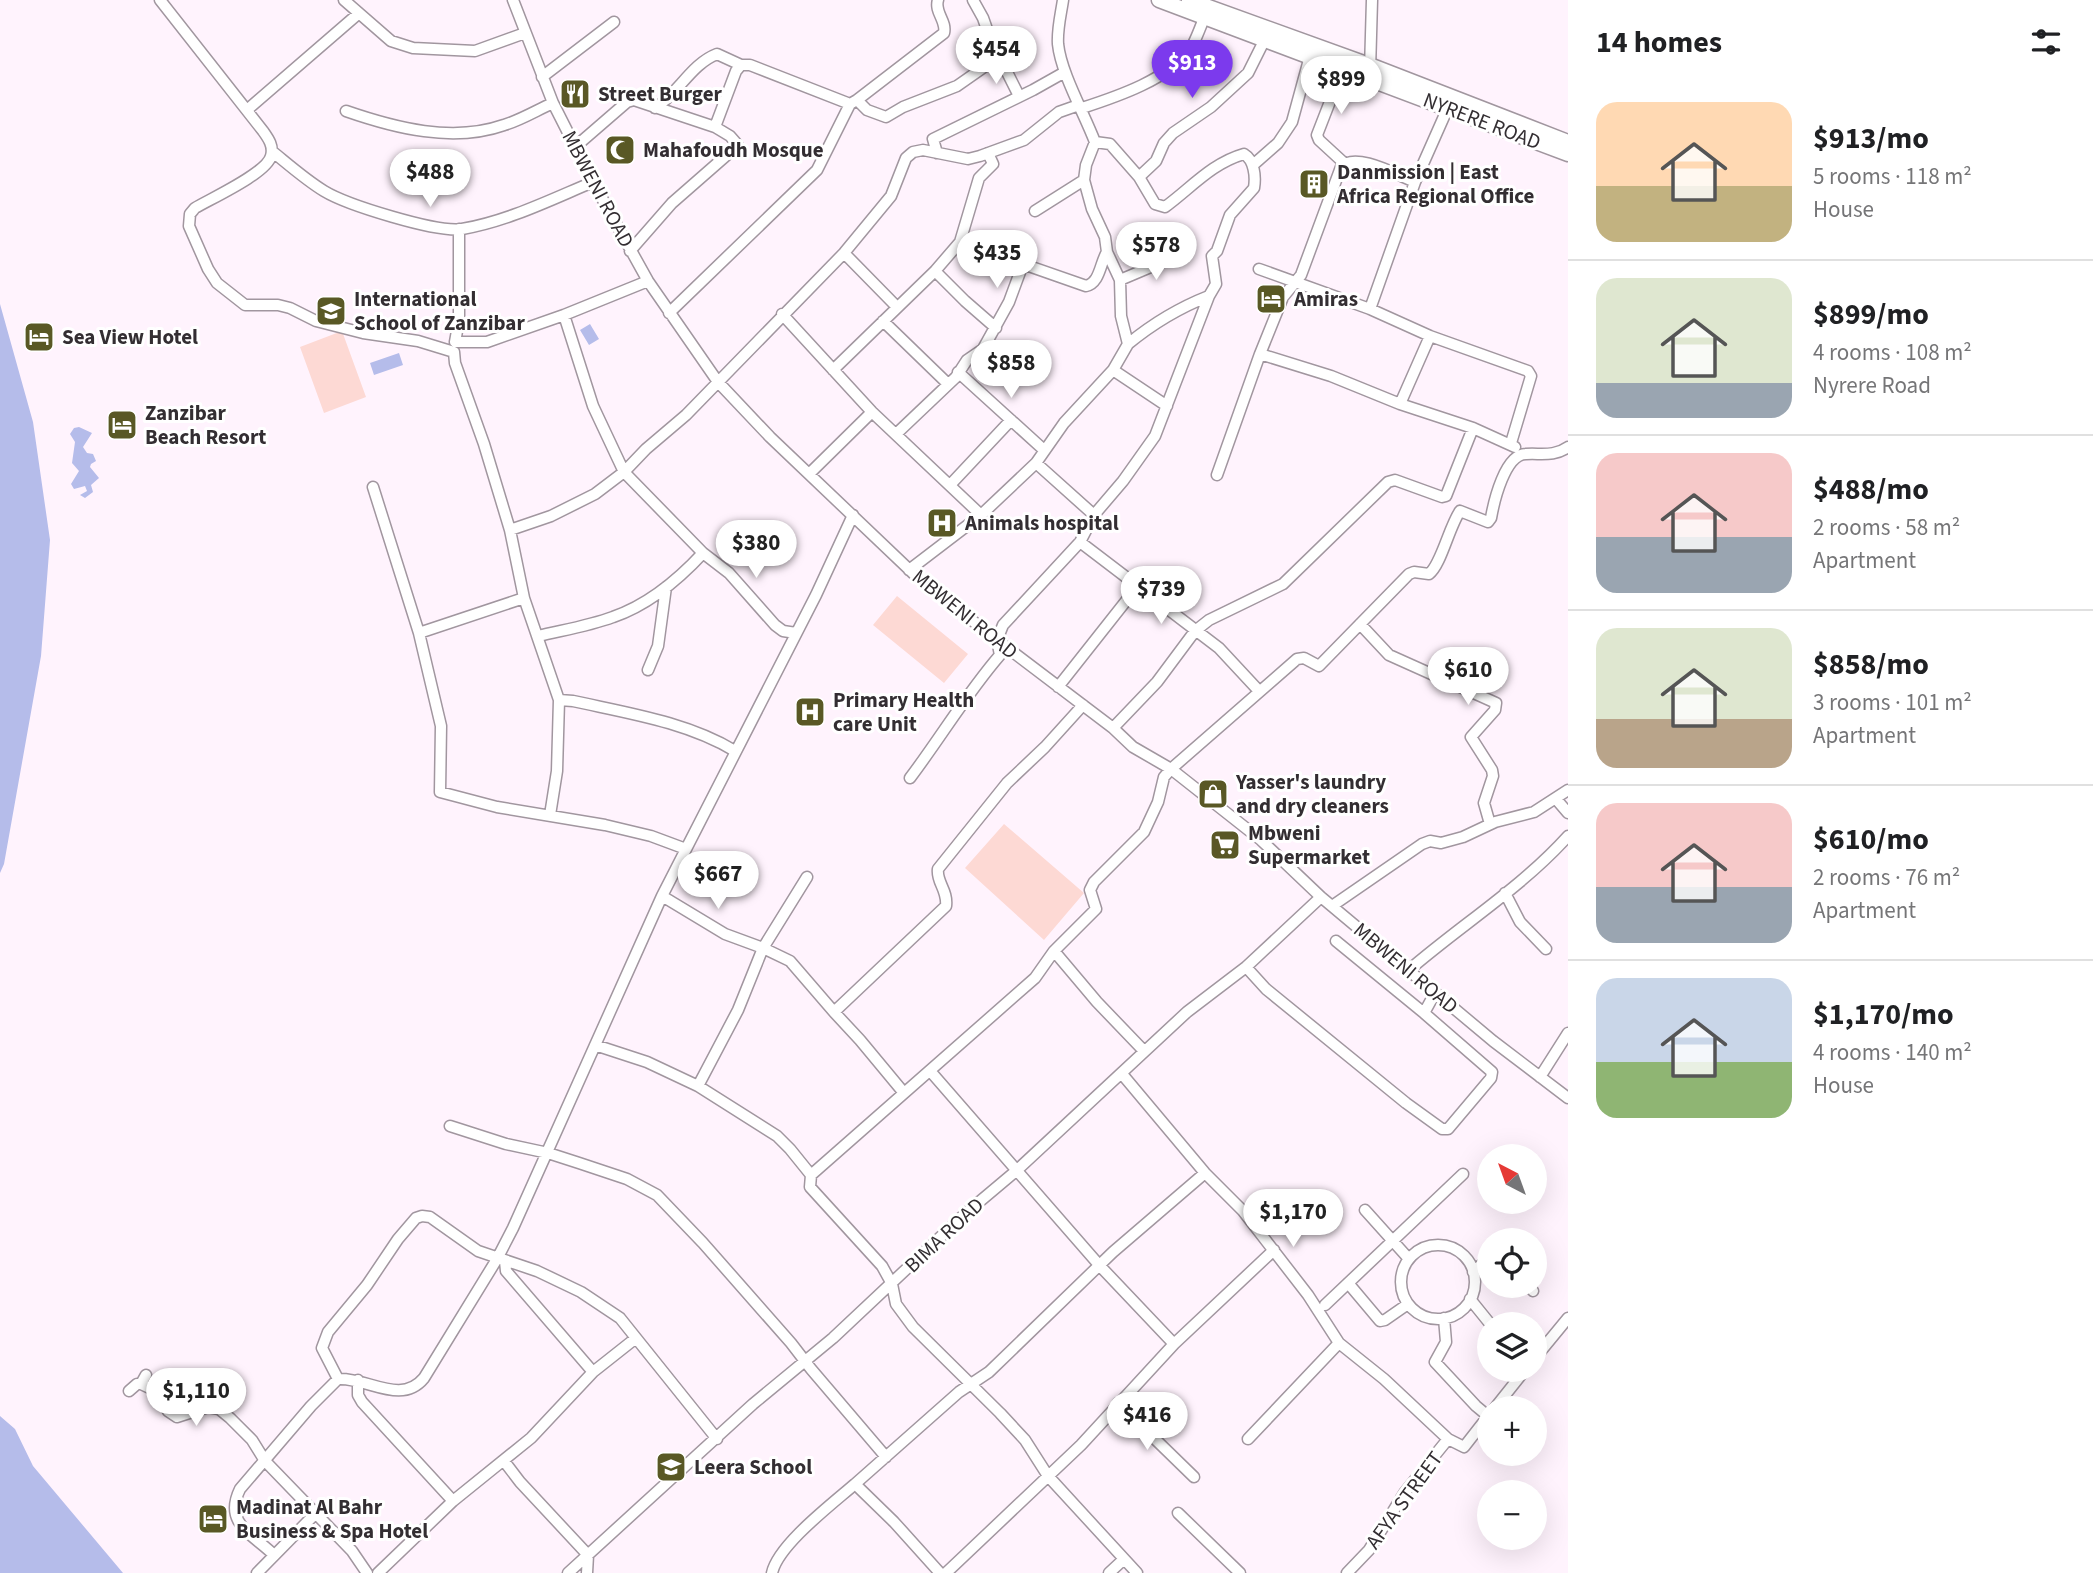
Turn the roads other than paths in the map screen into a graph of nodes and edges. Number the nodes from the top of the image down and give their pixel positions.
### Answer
1 (160, 0) edge
2 (344, 0) edge
3 (513, 0) edge
4 (938, 0) edge
5 (972, 0) edge
6 (1063, 0) edge
7 (1159, 0) edge
8 (1189, 0) edge
9 (1372, 0) edge
10 (1207, 12) junction
11 (358, 14) junction
12 (614, 22) dead end
13 (525, 33) junction
14 (1265, 39) junction
15 (1310, 56) junction
16 (997, 58) junction
17 (741, 65) junction
18 (1343, 68) junction
19 (1065, 72) junction
20 (1370, 72) junction
21 (542, 76) junction
22 (1019, 96) junction
23 (853, 102) junction
24 (553, 103) junction
25 (1450, 103) junction
26 (654, 108) junction
27 (1082, 108) junction
28 (247, 110) junction
29 (346, 111) dead end
30 (715, 127) junction
31 (1094, 142) junction
32 (1568, 142) edge
33 (575, 147) junction
34 (273, 152) junction
35 (937, 153) junction
36 (988, 153) junction
37 (1568, 154) edge
38 (1344, 163) junction
39 (1253, 165) junction
40 (1139, 177) junction
41 (1084, 180) junction
42 (593, 182) junction
43 (1415, 182) junction
44 (1035, 211) dead end
45 (459, 229) junction
46 (960, 242) junction
47 (630, 251) junction
48 (1107, 252) junction
49 (844, 253) junction
50 (1179, 255) dead end
51 (1023, 264) junction
52 (1259, 269) dead end
53 (935, 271) junction
54 (1120, 280) junction
55 (648, 281) junction
56 (1294, 283) junction
57 (1209, 296) junction
58 (897, 307) junction
59 (1370, 309) junction
60 (669, 313) junction
61 (782, 314) junction
62 (564, 315) junction
63 (883, 321) junction
64 (996, 328) junction
65 (1430, 336) junction
66 (1128, 344) junction
67 (455, 347) junction
68 (1260, 354) junction
69 (833, 370) junction
70 (1112, 370) junction
71 (958, 372) junction
72 (718, 382) junction
73 (947, 383) junction
74 (1400, 404) junction
75 (1167, 406) junction
76 (872, 412) junction
77 (1011, 420) junction
78 (1473, 428) junction
79 (896, 434) junction
80 (1511, 443) junction
81 (1568, 447) edge
82 (1044, 450) junction
83 (1522, 453) junction
84 (1036, 463) junction
85 (624, 471) junction
86 (809, 474) junction
87 (1217, 475) dead end
88 (950, 485) junction
89 (373, 487) dead end
90 (1446, 496) junction
91 (1460, 511) junction
92 (981, 514) junction
93 (853, 515) junction
94 (1094, 515) junction
95 (510, 530) junction
96 (1080, 542) junction
97 (703, 553) junction
98 (909, 569) junction
99 (666, 587) junction
100 (1137, 587) junction
101 (524, 598) junction
102 (1360, 624) junction
103 (1195, 631) junction
104 (419, 633) junction
105 (796, 633) junction
106 (538, 636) junction
107 (997, 640) junction
108 (648, 670) dead end
109 (1058, 687) junction
110 (1259, 691) junction
111 (559, 700) junction
112 (1083, 705) junction
113 (1113, 728) junction
114 (735, 751) junction
115 (1171, 769) junction
116 (910, 778) dead end
117 (1568, 790) edge
118 (1556, 799) junction
119 (1568, 813) edge
120 (550, 815) junction
121 (1490, 824) junction
122 (1568, 836) edge
123 (686, 849) junction
124 (807, 877) dead end
125 (1505, 893) junction
126 (662, 896) junction
127 (1321, 897) junction
128 (1332, 906) junction
129 (1336, 941) dead end
130 (763, 948) junction
131 (1546, 949) dead end
132 (1054, 951) junction
133 (1246, 967) junction
134 (1409, 970) junction
135 (1435, 993) junction
136 (834, 1012) junction
137 (1424, 1013) junction
138 (1568, 1033) edge
139 (595, 1045) junction
140 (1144, 1051) junction
141 (931, 1072) junction
142 (1122, 1074) junction
143 (1540, 1077) junction
144 (698, 1086) junction
145 (904, 1093) junction
146 (1568, 1098) edge
147 (450, 1126) dead end
148 (548, 1153) junction
149 (1016, 1171) junction
150 (1205, 1173) junction
151 (1463, 1174) dead end
152 (811, 1175) junction
153 (1365, 1210) dead end
154 (1392, 1241) junction
155 (1274, 1250) junction
156 (1409, 1259) junction
157 (501, 1260) junction
158 (1100, 1266) junction
159 (1477, 1269) edge
160 (1474, 1272) junction
161 (1348, 1283) junction
162 (892, 1284) junction
163 (1471, 1299) junction
164 (1408, 1304) junction
165 (1325, 1305) dead end
166 (1480, 1312) edge
167 (1444, 1318) junction
168 (1568, 1318) edge
169 (636, 1338) junction
170 (1339, 1343) junction
171 (1547, 1343) edge
172 (1174, 1344) junction
173 (805, 1362) junction
174 (593, 1372) junction
175 (338, 1378) junction
176 (358, 1380) junction
177 (1515, 1382) edge
178 (972, 1383) junction
179 (129, 1391) dead end
180 (1504, 1396) edge
181 (1118, 1403) junction
182 (1477, 1407) edge
183 (1477, 1430) edge
184 (717, 1438) junction
185 (1448, 1438) junction
186 (1248, 1439) dead end
187 (886, 1457) junction
188 (265, 1461) junction
189 (504, 1461) junction
190 (1048, 1476) junction
191 (1194, 1477) dead end
192 (855, 1484) junction
193 (453, 1501) junction
194 (1178, 1513) dead end
195 (314, 1514) junction
196 (274, 1555) junction
197 (589, 1555) junction
198 (1124, 1560) junction
199 (257, 1573) edge
200 (368, 1573) edge
201 (378, 1573) edge
202 (568, 1573) edge
203 (587, 1573) edge
204 (772, 1573) edge
205 (940, 1573) edge
206 (946, 1573) edge
207 (1109, 1573) edge
208 (1137, 1573) edge
209 (1240, 1573) edge
210 (1347, 1573) edge

1 - 28 street
2 - 11 street
3 - 13 street, MBWENI ROAD
4 - 23 street
5 - 16 street
6 - 19 street
7 - 10 main road, NYRERE ROAD
8 - 10 main road, NYRERE ROAD
9 - 20 street
10 - 14 main road, NYRERE ROAD
10 - 20 main road, NYRERE ROAD
10 - 27 street
11 - 13 street
11 - 28 street
12 - 21 street
13 - 21 street, MBWENI ROAD
14 - 15 main road, NYRERE ROAD
14 - 40 street
15 - 18 main road, NYRERE ROAD
15 - 39 street
16 - 22 street
16 - 23 street
17 - 23 street
17 - 26 street
17 - 30 street
18 - 20 main road, NYRERE ROAD
18 - 38 street
19 - 22 street
19 - 27 street
20 - 25 main road, NYRERE ROAD
21 - 24 street, MBWENI ROAD
22 - 35 street
23 - 60 street
24 - 29 street
24 - 33 street, MBWENI ROAD
25 - 32 main road, NYRERE ROAD
25 - 37 main road, NYRERE ROAD
25 - 43 street
26 - 30 street
26 - 33 street
27 - 31 street
27 - 36 street
28 - 34 street
30 - 47 street
31 - 40 street
31 - 41 street
33 - 42 street, MBWENI ROAD
34 - 45 street
34 - 67 street
35 - 36 street
35 - 49 street
36 - 46 street
38 - 43 street
38 - 56 street
39 - 40 street
39 - 57 street
41 - 44 street
41 - 48 street
42 - 45 street
42 - 47 street, MBWENI ROAD
43 - 59 street
45 - 67 street
46 - 51 street
46 - 53 street
47 - 55 street, MBWENI ROAD
48 - 51 street
48 - 54 street
49 - 58 street
49 - 61 street
50 - 54 street
51 - 64 street
52 - 56 street
53 - 58 street
53 - 64 street
54 - 66 street
55 - 60 street, MBWENI ROAD
55 - 62 street
56 - 59 street
56 - 68 street
57 - 66 street
57 - 75 street
58 - 63 street
59 - 65 street
60 - 72 street, MBWENI ROAD
61 - 69 street
61 - 72 street
62 - 67 street
62 - 85 street
63 - 69 street
63 - 73 street
64 - 71 street
65 - 74 street
65 - 80 street
66 - 70 street
67 - 95 street
68 - 74 street
68 - 87 street
69 - 76 street
70 - 75 street
70 - 82 street
71 - 73 street
71 - 77 street
72 - 85 street
72 - 86 street, MBWENI ROAD
73 - 79 street
74 - 78 street
75 - 94 street
76 - 79 street
76 - 86 street
77 - 82 street
77 - 88 street
78 - 80 street
78 - 90 street
79 - 88 street
80 - 83 street
81 - 83 street
82 - 84 street
83 - 91 street
84 - 92 street
84 - 94 street
85 - 95 street
85 - 97 street
86 - 93 street, MBWENI ROAD
88 - 92 street
89 - 104 street
90 - 91 street
90 - 103 street
91 - 102 street
92 - 98 street
93 - 98 street, MBWENI ROAD
93 - 105 street
94 - 96 street
95 - 101 street
96 - 100 street
96 - 107 street
97 - 99 street
97 - 105 street
98 - 107 street, MBWENI ROAD
99 - 106 street
99 - 108 street
100 - 103 street
100 - 109 street
101 - 104 street
101 - 106 street
102 - 110 street
102 - 121 street
103 - 110 street
103 - 113 street
104 - 120 street
105 - 114 street
106 - 111 street
107 - 109 street, MBWENI ROAD
107 - 116 street
109 - 112 street, MBWENI ROAD
110 - 115 street
111 - 114 street
111 - 120 street
112 - 113 street, MBWENI ROAD
112 - 136 street
113 - 115 street, MBWENI ROAD
114 - 123 street
115 - 127 street, MBWENI ROAD
115 - 132 street
117 - 118 street
118 - 119 street
118 - 121 street
120 - 123 street
121 - 128 street
122 - 125 street
123 - 126 street
124 - 130 street
125 - 131 street
125 - 134 street
126 - 130 street
126 - 139 street
127 - 128 street, MBWENI ROAD
127 - 133 street, BIMA ROAD
128 - 134 street, MBWENI ROAD
129 - 137 street
130 - 136 street
130 - 144 street
132 - 140 street
132 - 141 street
133 - 137 street
133 - 140 street, BIMA ROAD
134 - 135 street, MBWENI ROAD
135 - 137 street
135 - 143 street, MBWENI ROAD
136 - 145 street
138 - 143 street
139 - 144 street
139 - 148 street
140 - 142 street, BIMA ROAD
141 - 145 street
141 - 149 street
142 - 149 street, BIMA ROAD
142 - 150 street
143 - 146 street, MBWENI ROAD
144 - 152 street
145 - 152 street
147 - 148 street
148 - 157 street
148 - 173 street
149 - 158 street
149 - 162 street, BIMA ROAD
150 - 155 street
150 - 158 street
151 - 154 street
152 - 162 street
153 - 154 street
154 - 156 street
154 - 161 street
155 - 170 street
155 - 172 street
156 - 160 street
156 - 164 street
157 - 169 street
157 - 174 street
157 - 175 street
157 - 176 street
158 - 172 street
158 - 178 street
159 - 160 street
160 - 163 street
161 - 164 street
161 - 165 street
162 - 173 street, BIMA ROAD
162 - 178 street
163 - 166 street
163 - 167 street
164 - 167 street
167 - 182 street
168 - 171 street
169 - 174 street
169 - 184 street
170 - 185 street
170 - 186 street
172 - 181 street
173 - 184 street, BIMA ROAD
173 - 187 street
174 - 189 street
175 - 176 street
175 - 188 street
176 - 193 street
177 - 180 street
178 - 187 street
178 - 190 street
179 - 188 street
181 - 190 street
181 - 191 street
183 - 185 street, AFYA STREET
184 - 197 street, BIMA ROAD
185 - 210 street, AFYA STREET
187 - 192 street
188 - 195 street
188 - 196 street
189 - 193 street
189 - 197 street
190 - 198 street
190 - 206 street
192 - 204 street
192 - 205 street
193 - 201 street
194 - 209 street
195 - 196 street
195 - 200 street
196 - 199 street
197 - 202 street, BIMA ROAD
197 - 203 street
198 - 207 street
198 - 208 street

